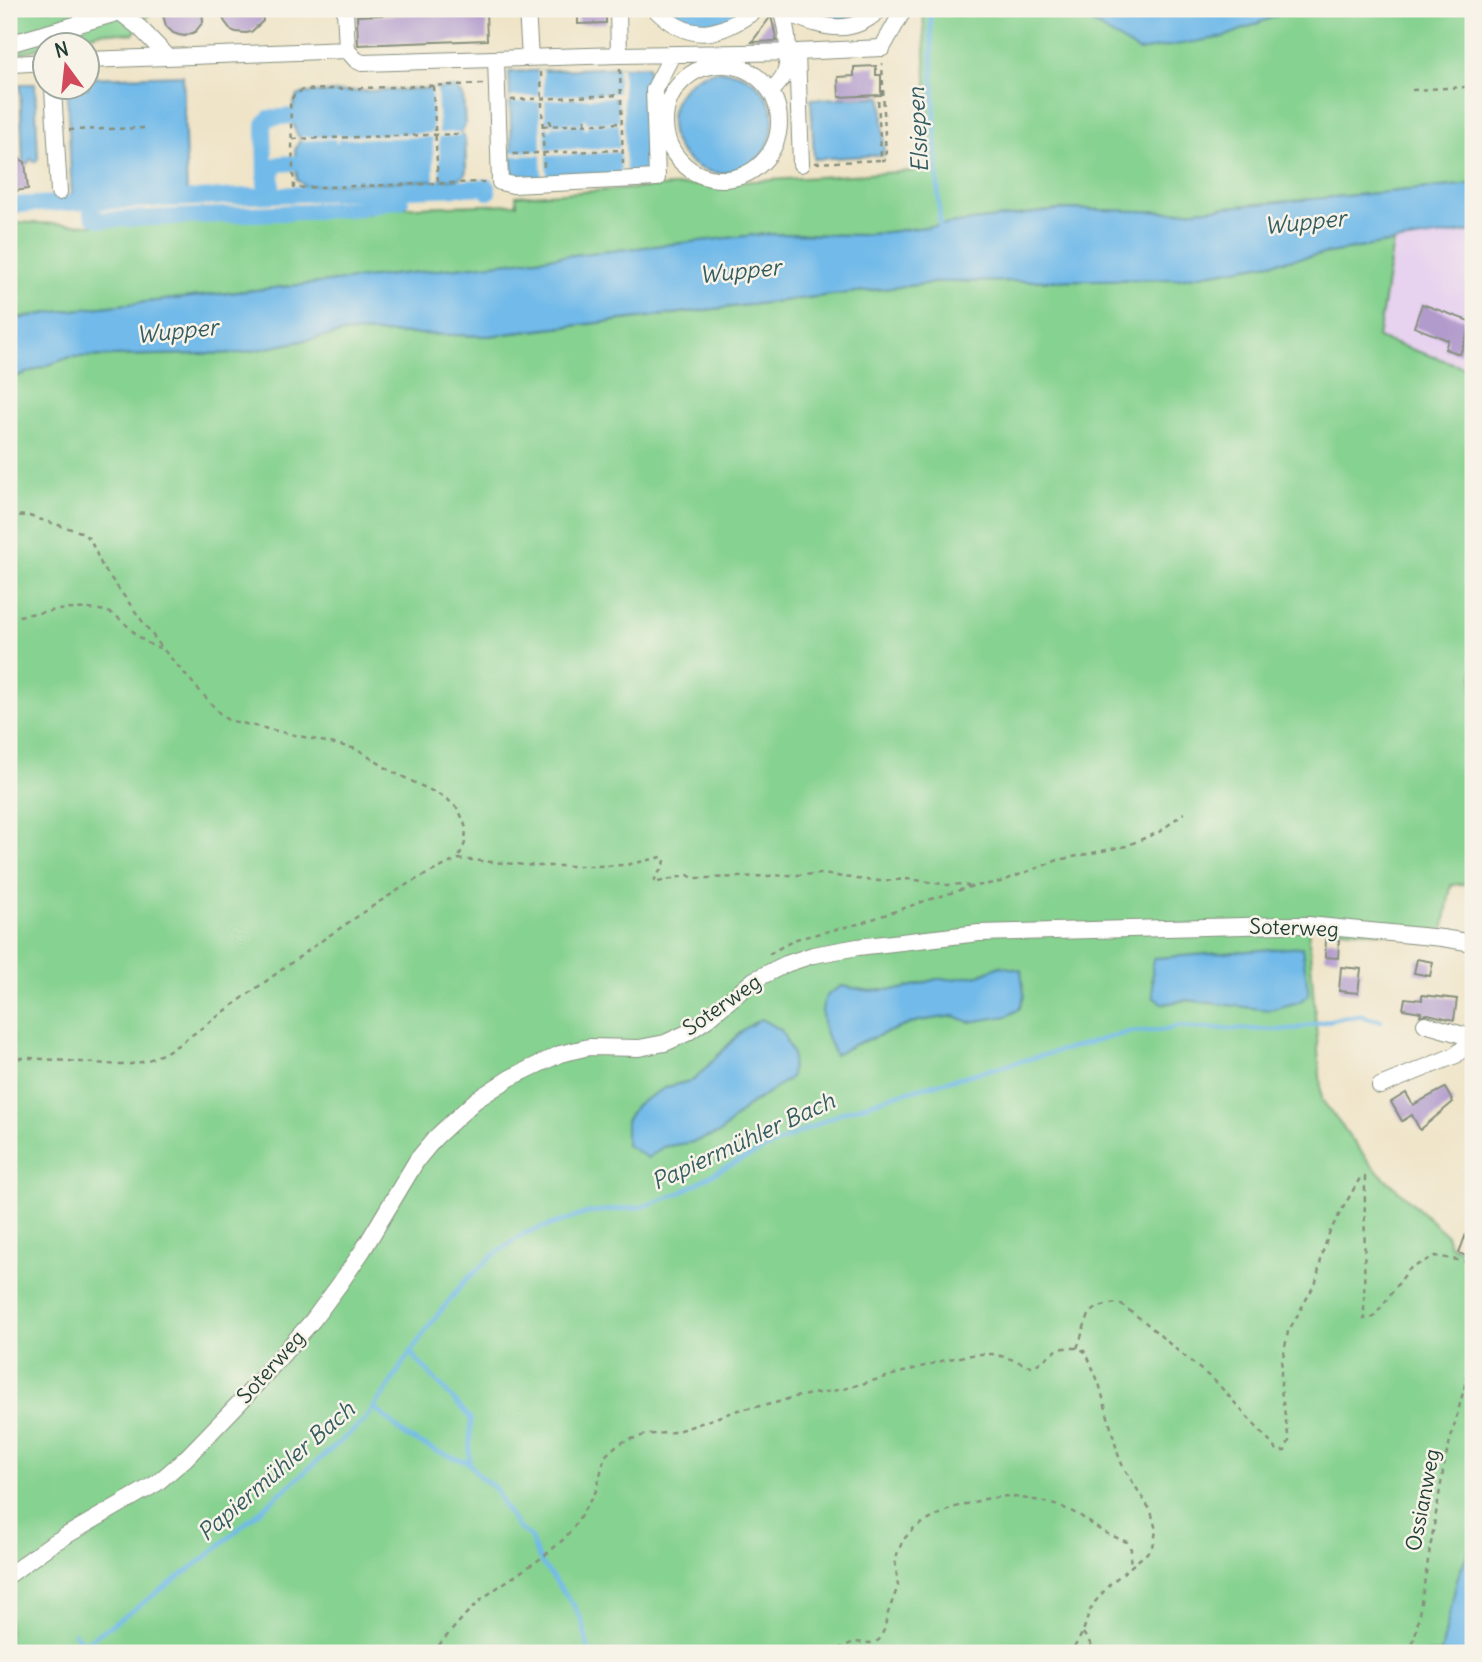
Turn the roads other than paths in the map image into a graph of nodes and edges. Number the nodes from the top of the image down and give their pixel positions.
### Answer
1 (345, 9) edge
2 (527, 9) edge
3 (618, 9) edge
4 (655, 9) edge
5 (758, 9) edge
6 (880, 9) edge
7 (904, 9) edge
8 (781, 10) edge
9 (124, 11) edge
10 (9, 44) edge
11 (347, 50) junction
12 (792, 52) junction
13 (672, 55) junction
14 (167, 56) junction
15 (102, 59) edge
16 (496, 59) junction
17 (620, 61) junction
18 (32, 63) edge
19 (535, 64) junction
20 (9, 70) edge
21 (771, 92) junction
22 (54, 102) edge
23 (801, 164) road end
24 (59, 192) dead end
25 (1473, 943) edge
26 (1425, 1024) dead end
27 (1473, 1038) edge
28 (1380, 1086) dead end
29 (9, 1575) edge

1 - 11 street
2 - 19 street
3 - 17 street
4 - 5 street
5 - 8 street
6 - 8 street
7 - 12 street
8 - 12 street
9 - 10 street
9 - 14 street
11 - 14 street
11 - 16 street
12 - 13 street
12 - 21 street
12 - 23 street
13 - 16 street
13 - 17 street
14 - 15 street
16 - 19 street
17 - 19 street
18 - 20 street
21 - 21 street
22 - 24 street
25 - 29 street, Soterweg
26 - 27 street
27 - 28 street

